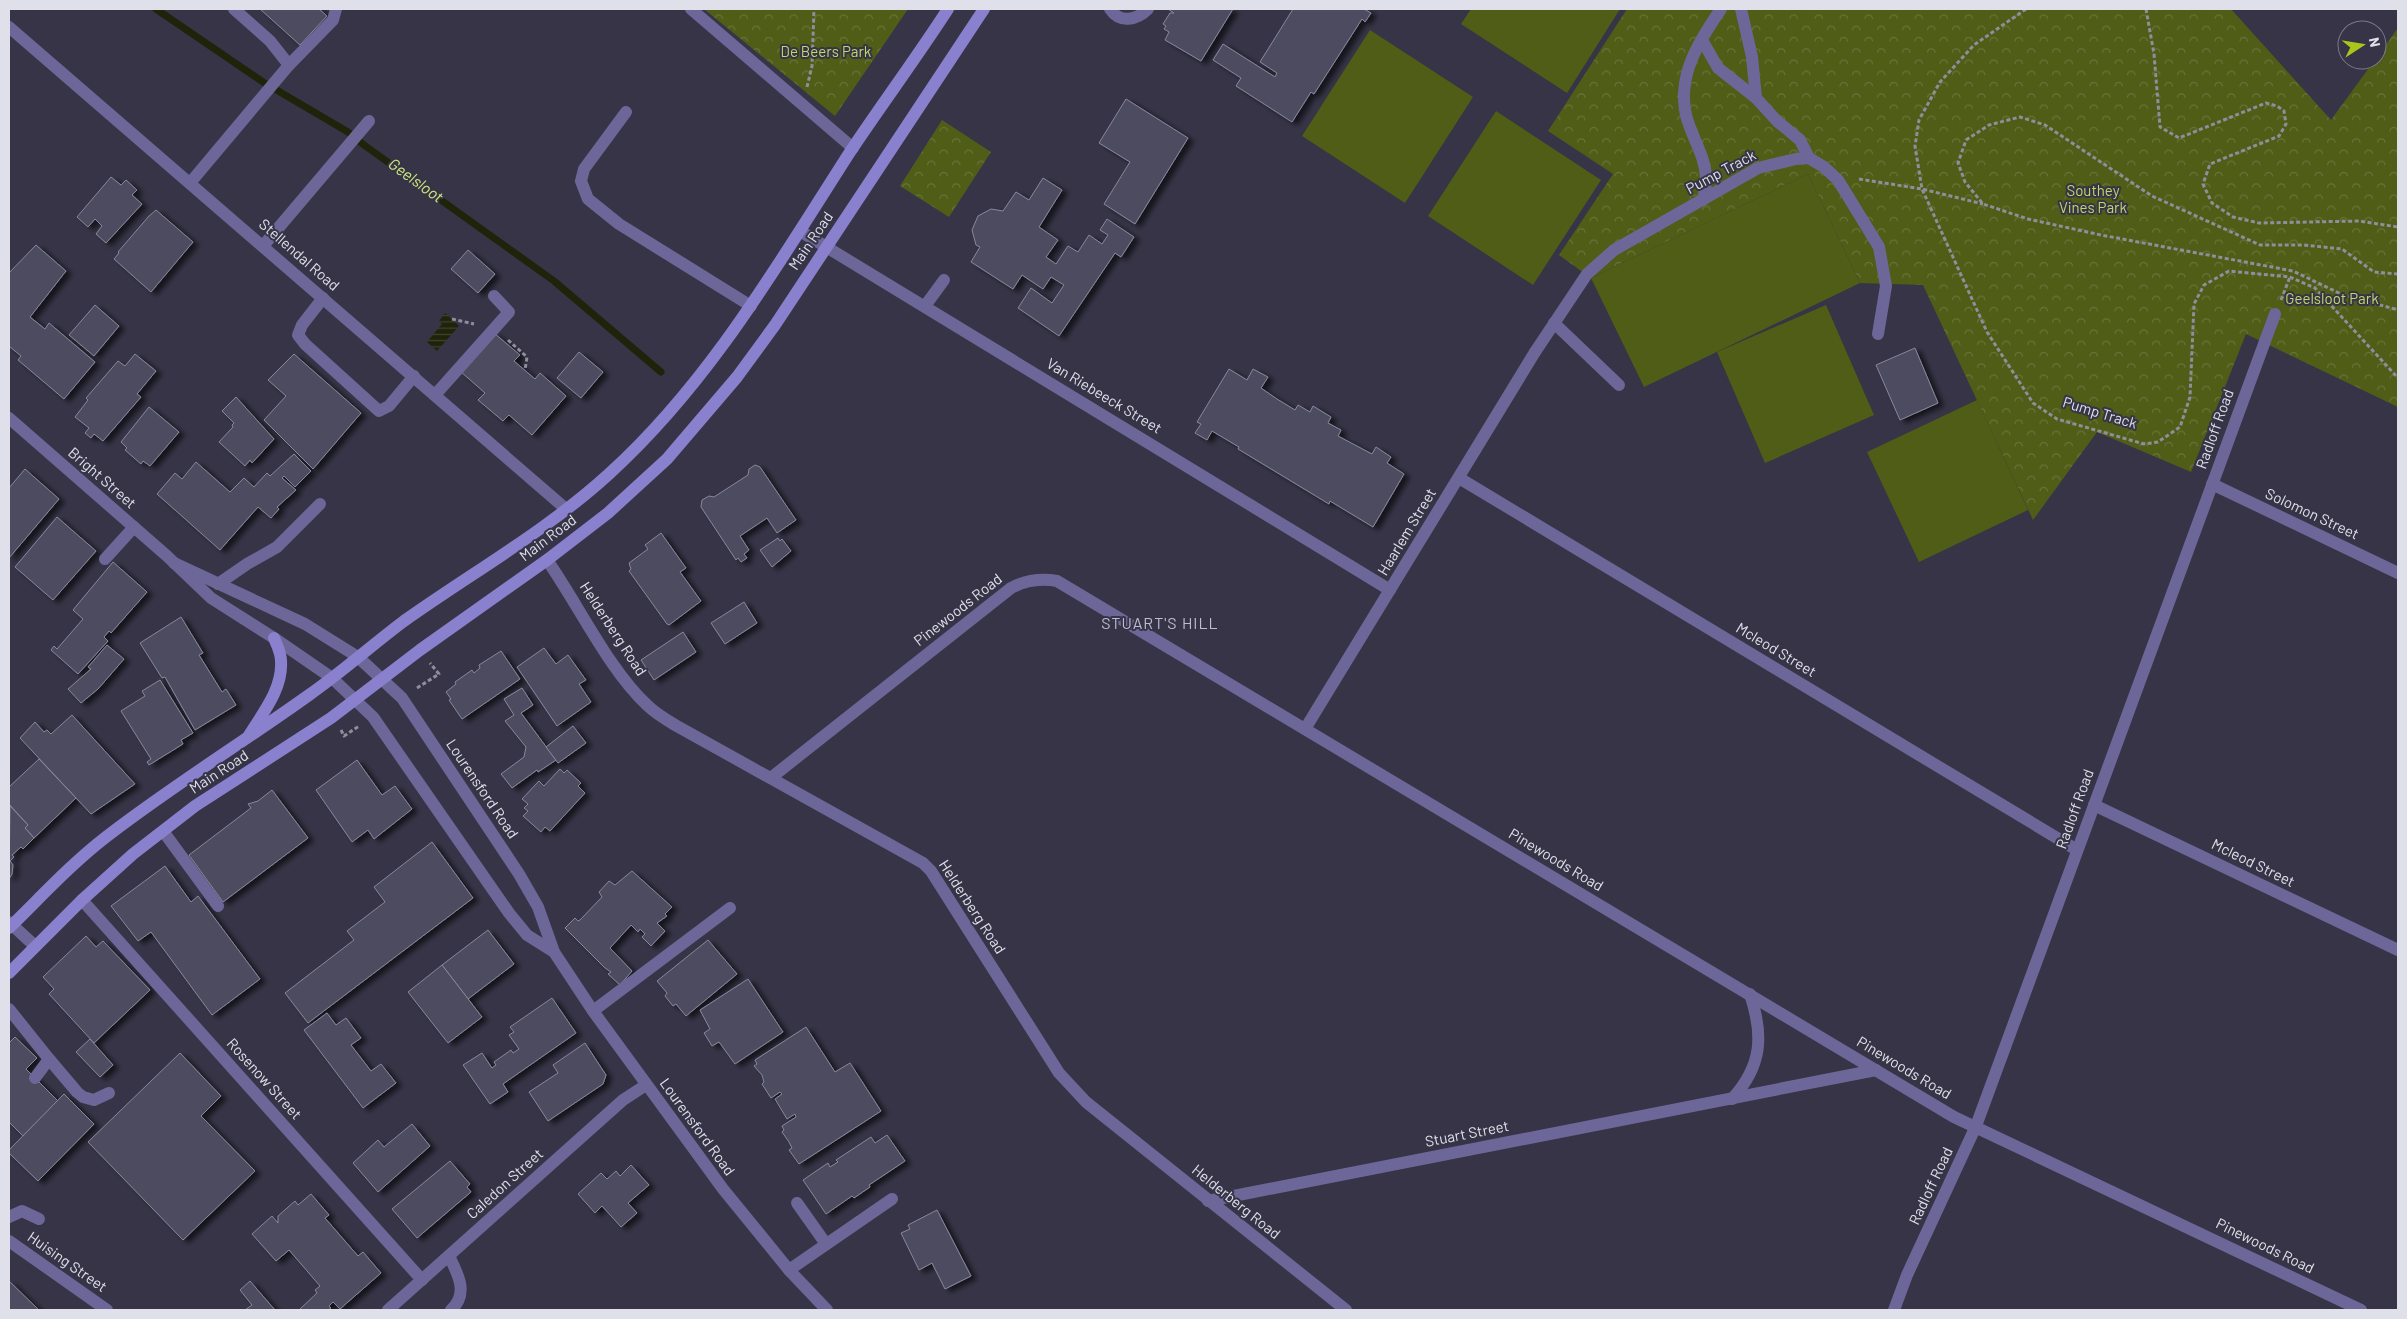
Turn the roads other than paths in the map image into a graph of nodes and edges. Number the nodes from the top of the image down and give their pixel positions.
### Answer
1 (234, 9) edge
2 (336, 9) edge
3 (691, 9) edge
4 (948, 9) edge
5 (984, 9) edge
6 (1110, 9) edge
7 (1148, 9) edge
8 (1721, 9) edge
9 (1741, 9) edge
10 (9, 27) edge
11 (1702, 40) junction
12 (289, 65) junction
13 (1756, 98) junction
14 (626, 112) dead end
15 (369, 120) dead end
16 (854, 148) junction
17 (1809, 158) junction
18 (190, 184) junction
19 (1703, 200) junction
20 (800, 231) junction
21 (263, 246) junction
22 (827, 247) junction
23 (944, 280) dead end
24 (494, 296) dead end
25 (323, 298) junction
26 (750, 306) junction
27 (925, 306) junction
28 (2275, 314) road end
29 (1554, 323) junction
30 (1878, 334) dead end
31 (1535, 352) joint
32 (414, 376) junction
33 (1619, 385) dead end
34 (436, 395) junction
35 (9, 418) edge
36 (1459, 478) junction
37 (2212, 484) junction
38 (320, 504) dead end
39 (566, 509) junction
40 (134, 527) junction
41 (105, 559) dead end
42 (547, 560) junction
43 (174, 563) junction
44 (2398, 573) edge
45 (218, 584) junction
46 (1390, 590) junction
47 (274, 638) junction
48 (358, 658) junction
49 (332, 678) junction
50 (383, 678) junction
51 (356, 699) junction
52 (1305, 729) junction
53 (245, 741) junction
54 (772, 777) junction
55 (2094, 805) junction
56 (163, 831) junction
57 (2077, 850) junction
58 (82, 900) junction
59 (218, 906) dead end
60 (730, 908) dead end
61 (10, 925) edge
62 (35, 946) junction
63 (2398, 950) edge
64 (554, 952) junction
65 (9, 973) edge
66 (1750, 994) junction
67 (9, 1009) edge
68 (593, 1011) junction
69 (48, 1059) junction
70 (1876, 1070) junction
71 (35, 1078) dead end
72 (646, 1085) junction
73 (109, 1093) dead end
74 (1732, 1099) junction
75 (1976, 1126) junction
76 (892, 1199) dead end
77 (1208, 1201) junction
78 (797, 1203) dead end
79 (9, 1217) edge
80 (39, 1219) dead end
81 (9, 1241) edge
82 (826, 1244) junction
83 (448, 1256) junction
84 (789, 1270) junction
85 (422, 1280) junction
86 (107, 1310) edge
87 (388, 1310) edge
88 (451, 1310) edge
89 (827, 1310) edge
90 (1346, 1310) edge
91 (1894, 1310) edge
92 (2361, 1310) edge

1 - 12 street
2 - 12 street
3 - 16 street
4 - 16 main road, Main Road
5 - 22 main road, Main Road
6 - 7 street
8 - 11 street
9 - 13 street
10 - 18 street, Stellendal Road
11 - 13 street
11 - 19 street
12 - 18 street
13 - 17 street
14 - 26 street
15 - 21 street
16 - 20 main road, Main Road
17 - 19 street, Pump Track
17 - 30 street
18 - 21 street, Stellendal Road
19 - 29 street, Pump Track
20 - 22 street, Van Riebeeck Street
20 - 26 main road, Main Road
21 - 25 street, Stellendal Road
22 - 27 street, Van Riebeeck Street
22 - 42 main road, Main Road
23 - 27 street
24 - 34 street
25 - 32 street, Stellendal Road
25 - 32 street
26 - 39 main road, Main Road
27 - 46 street, Van Riebeeck Street
28 - 37 street, Radloff Road
29 - 31 street, Pump Track
29 - 33 street
31 - 36 street, Haarlem Street
32 - 34 street, Stellendal Road
34 - 39 street, Stellendal Road
35 - 40 street, Bright Street
36 - 46 street, Haarlem Street
36 - 57 street, Mcleod Street
37 - 44 street, Solomon Street
37 - 55 street, Radloff Road
38 - 45 street
39 - 48 main road, Main Road
40 - 41 street
40 - 43 street, Bright Street
42 - 50 main road, Main Road
42 - 54 street, Helderberg Road
43 - 45 street, Bright Street
43 - 47 street, Bright Street
45 - 48 street, Bright Street
46 - 52 street, Haarlem Street
47 - 49 street, Bright Street
47 - 53 main road
48 - 49 main road, Main Road
48 - 50 street, Bright Street
49 - 51 street, Bright Street
49 - 53 main road, Main Road
50 - 51 main road, Main Road
50 - 64 street, Lourensford Road
51 - 56 main road, Main Road
51 - 64 street, Lourensford Road
52 - 54 street, Pinewoods Road
52 - 66 street, Pinewoods Road
53 - 61 main road, Main Road
54 - 77 street, Helderberg Road
55 - 57 street, Radloff Road
55 - 63 street, Mcleod Street
56 - 58 main road, Main Road
56 - 59 street
57 - 75 street, Radloff Road
58 - 62 main road, Main Road
58 - 85 street, Rosenow Street
60 - 68 street
61 - 62 street
62 - 65 main road, Main Road
64 - 68 street, Lourensford Road
66 - 70 street, Pinewoods Road
66 - 74 street
67 - 69 street
68 - 72 street, Lourensford Road
69 - 71 street
69 - 73 street
70 - 74 street, Stuart Street
70 - 75 street, Pinewoods Road
72 - 83 street, Caledon Street
72 - 84 street, Lourensford Road
74 - 77 street, Stuart Street
75 - 91 street, Radloff Road
75 - 92 street, Pinewoods Road
76 - 82 street
77 - 90 street, Helderberg Road
78 - 82 street
79 - 80 street
81 - 86 street, Huising Street
82 - 84 street
83 - 85 street, Caledon Street
83 - 88 street
84 - 89 street, Lourensford Road
85 - 87 street, Caledon Street

